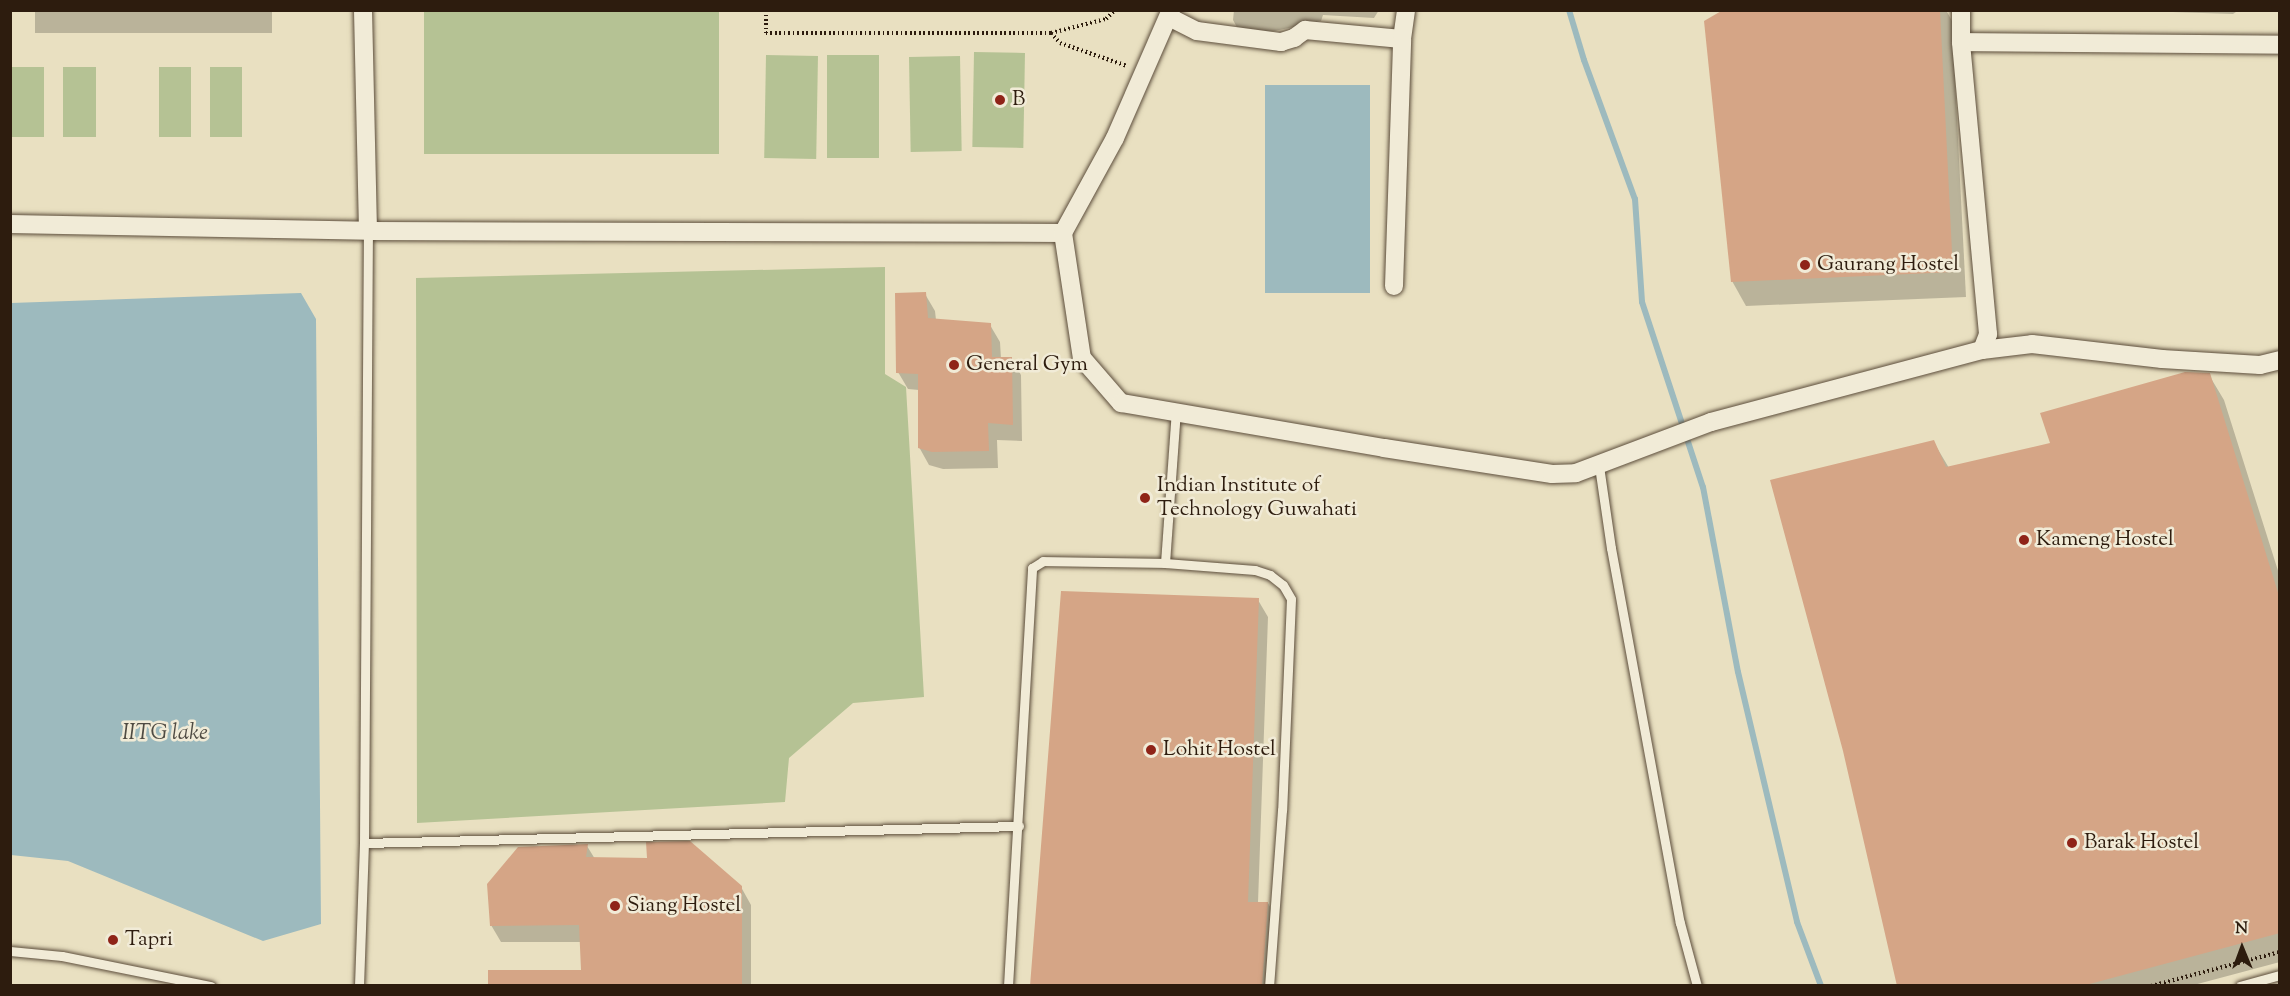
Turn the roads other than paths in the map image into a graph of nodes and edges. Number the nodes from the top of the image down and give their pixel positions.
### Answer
1 (363, 10) edge
2 (1406, 10) edge
3 (1961, 10) edge
4 (1170, 14) edge
5 (1402, 39) junction
6 (1961, 42) junction
7 (2280, 45) edge
8 (10, 224) edge
9 (368, 231) junction
10 (1063, 233) junction
11 (1394, 286) dead end
12 (1982, 350) junction
13 (2280, 360) edge
14 (1176, 410) junction
15 (1599, 466) junction
16 (1165, 563) junction
17 (1019, 826) junction
18 (364, 843) junction
19 (10, 951) edge
20 (2280, 975) edge
21 (211, 986) edge
22 (359, 986) edge
23 (1008, 986) edge
24 (1269, 986) edge
25 (1697, 986) edge
26 (2240, 986) edge

1 - 9 street
2 - 5 street
3 - 6 street
4 - 5 street
4 - 10 street
5 - 11 street
6 - 7 street
6 - 12 street
8 - 9 street
9 - 10 street
9 - 18 lane
10 - 14 street
12 - 13 street
12 - 15 street
14 - 15 street
14 - 16 lane
15 - 25 lane
16 - 17 lane
16 - 24 lane
17 - 18 lane
17 - 23 lane
18 - 22 lane
19 - 21 lane
20 - 26 lane

